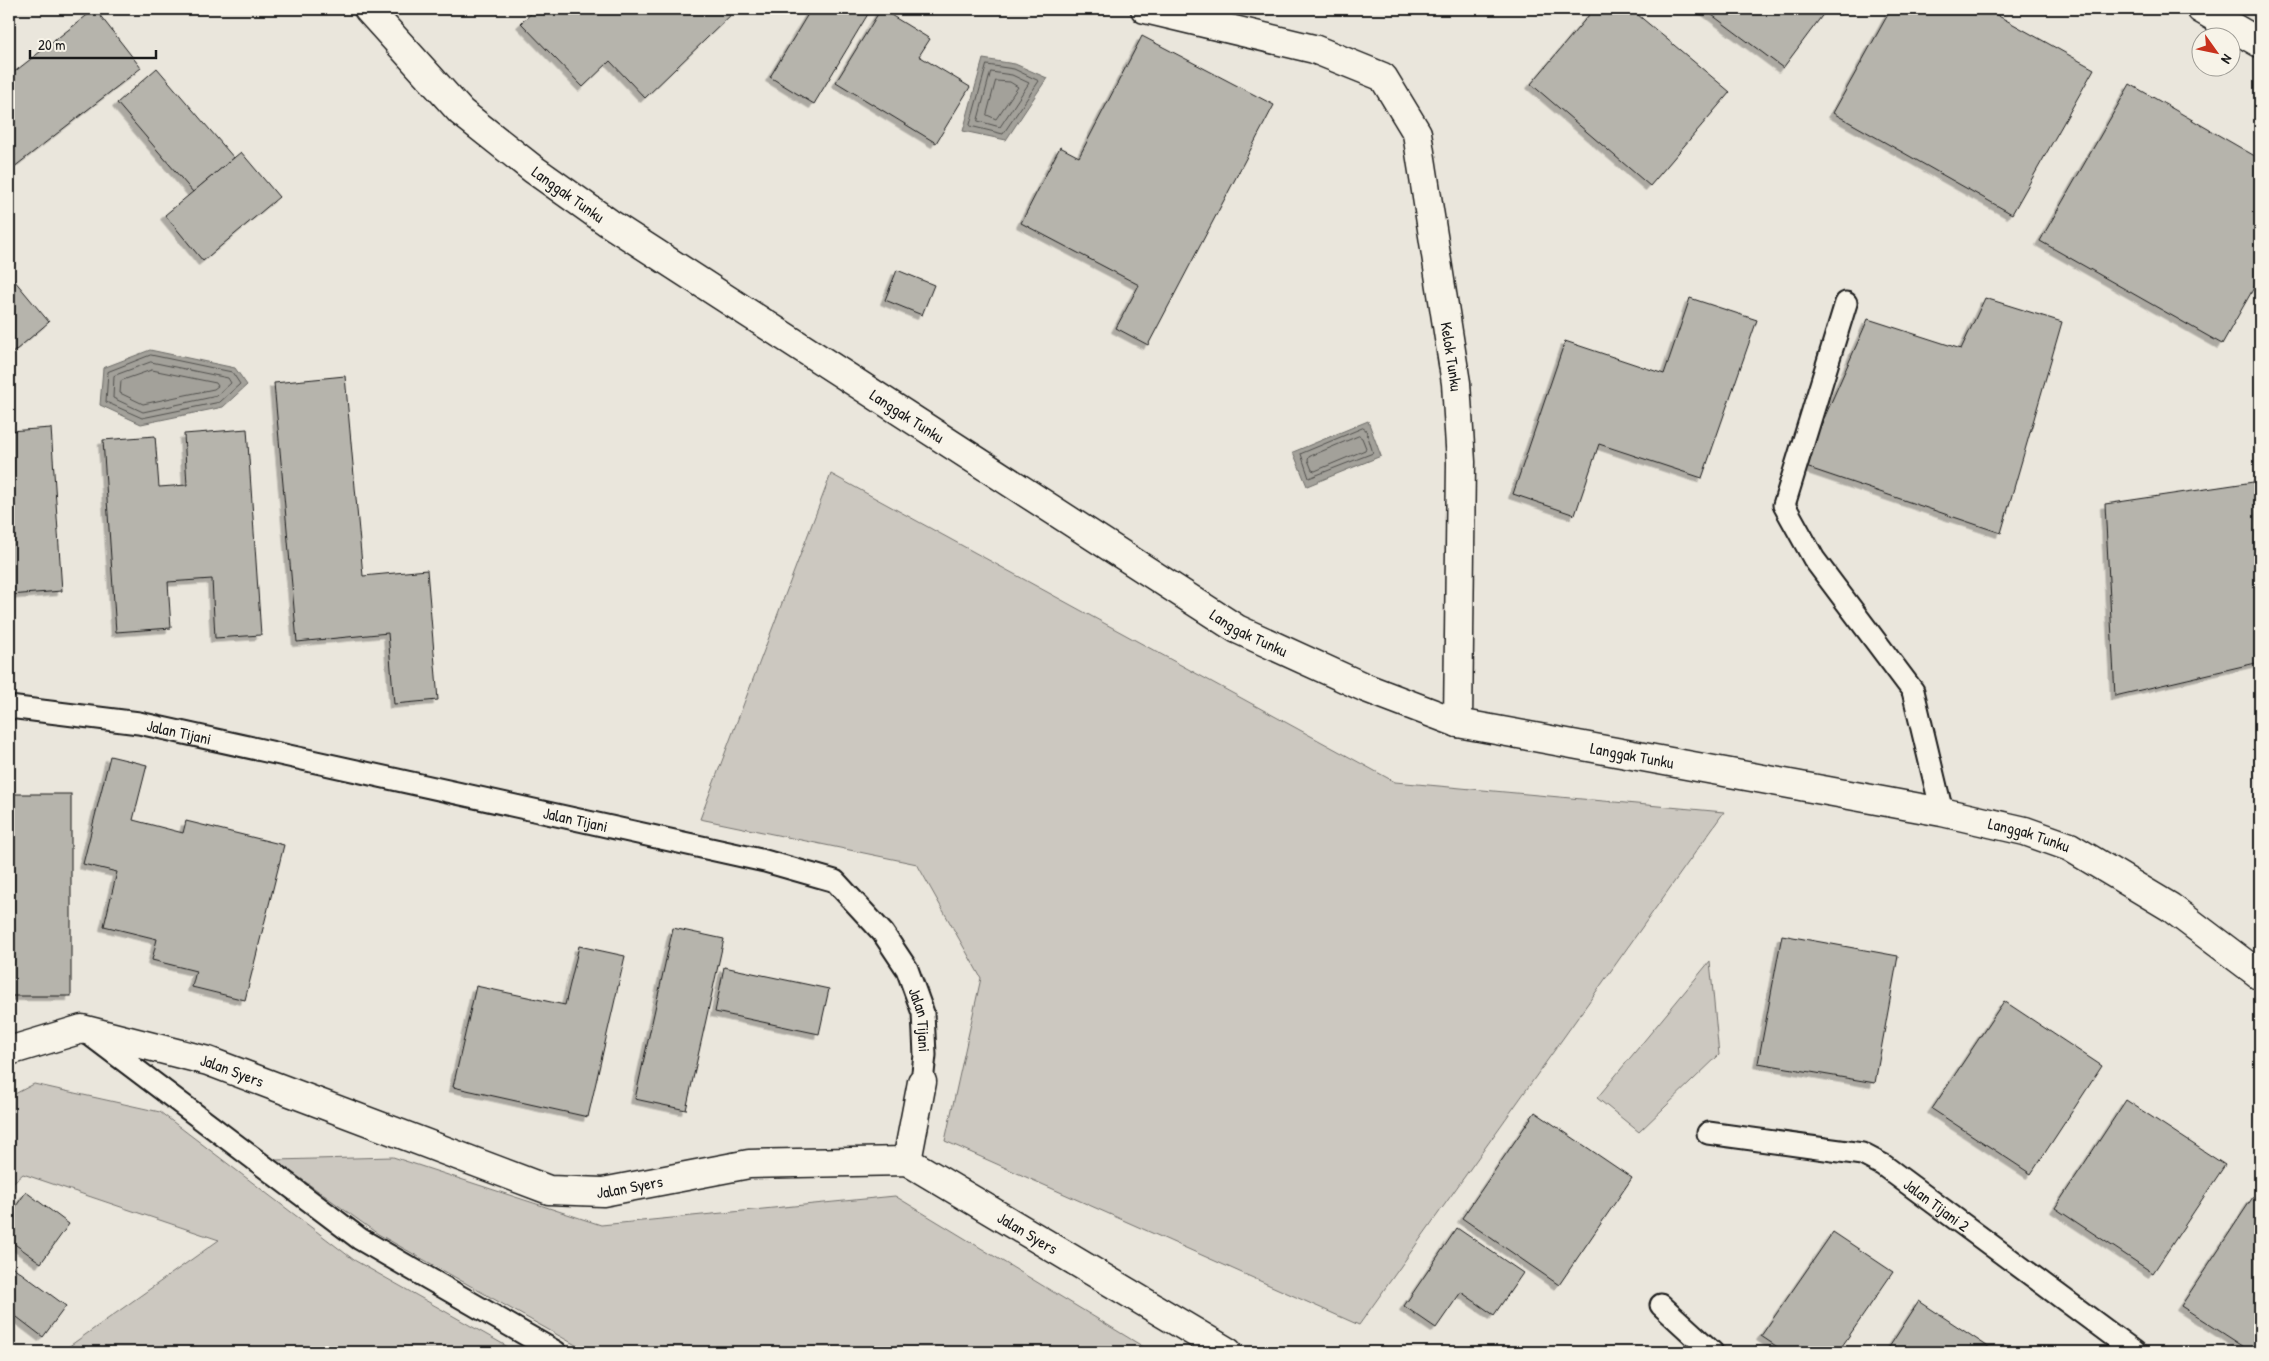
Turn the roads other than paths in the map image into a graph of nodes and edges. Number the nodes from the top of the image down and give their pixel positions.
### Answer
1 (368, 9) edge
2 (1145, 9) edge
3 (2201, 9) edge
4 (2260, 43) edge
5 (1846, 303) dead end
6 (9, 707) edge
7 (1458, 723) junction
8 (1942, 812) junction
9 (2260, 975) edge
10 (82, 1029) junction
11 (9, 1051) edge
12 (922, 1082) joint
13 (1708, 1133) dead end
14 (907, 1161) junction
15 (1661, 1305) dead end
16 (556, 1352) edge
17 (1228, 1352) edge
18 (1712, 1352) edge
19 (2135, 1352) edge

1 - 7 street, Langgak Tunku
2 - 7 street, Kelok Tunku
3 - 4 street
5 - 8 lane
6 - 12 lane, Jalan Tijani
7 - 8 street, Langgak Tunku
8 - 9 street, Langgak Tunku
10 - 11 street
10 - 14 street, Jalan Syers
10 - 16 lane
12 - 14 street, Jalan Tijani
13 - 19 lane, Jalan Tijani 2
14 - 17 street, Jalan Syers
15 - 18 lane

